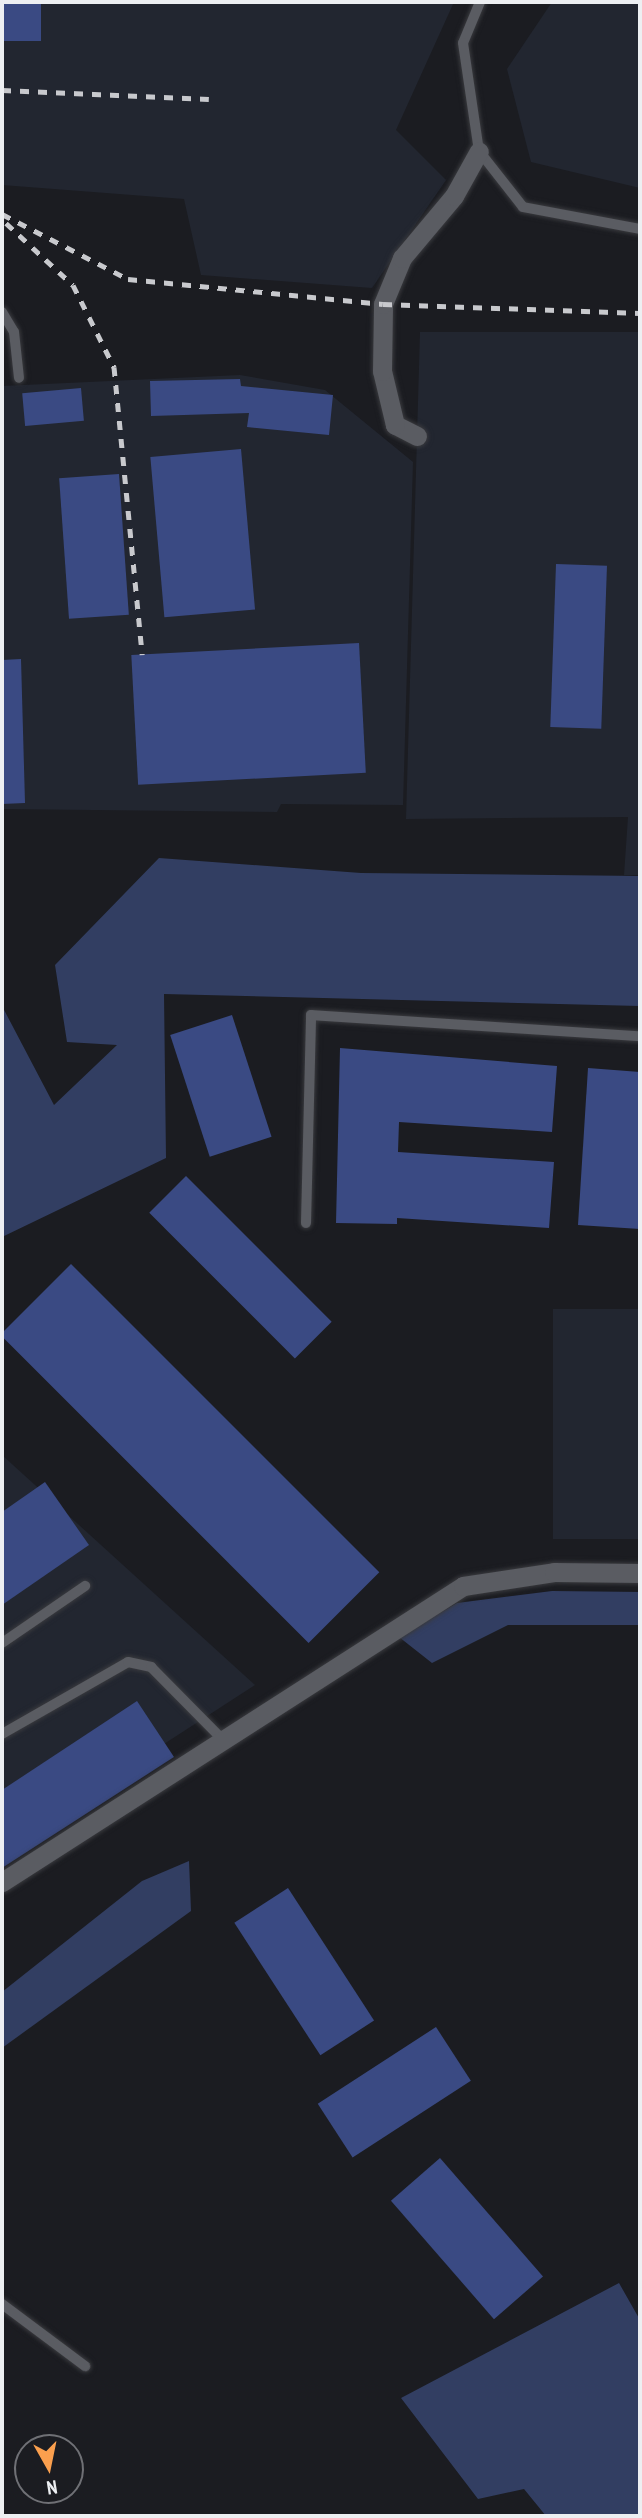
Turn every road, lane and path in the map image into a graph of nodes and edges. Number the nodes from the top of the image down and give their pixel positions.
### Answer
1 (480, 2) edge
2 (479, 151) junction
3 (640, 229) edge
4 (2, 312) edge
5 (19, 378) dead end
6 (417, 436) dead end
7 (640, 1036) edge
8 (306, 1223) dead end
9 (640, 1573) edge
10 (85, 1586) dead end
11 (2, 1643) edge
12 (2, 1734) edge
13 (223, 1740) junction
14 (2, 1882) edge
15 (2, 2304) edge
16 (85, 2366) dead end

1 - 2 lane
2 - 3 lane
2 - 6 street
4 - 5 lane
7 - 8 lane
9 - 13 street
10 - 11 lane
12 - 13 lane
13 - 14 street
15 - 16 lane

